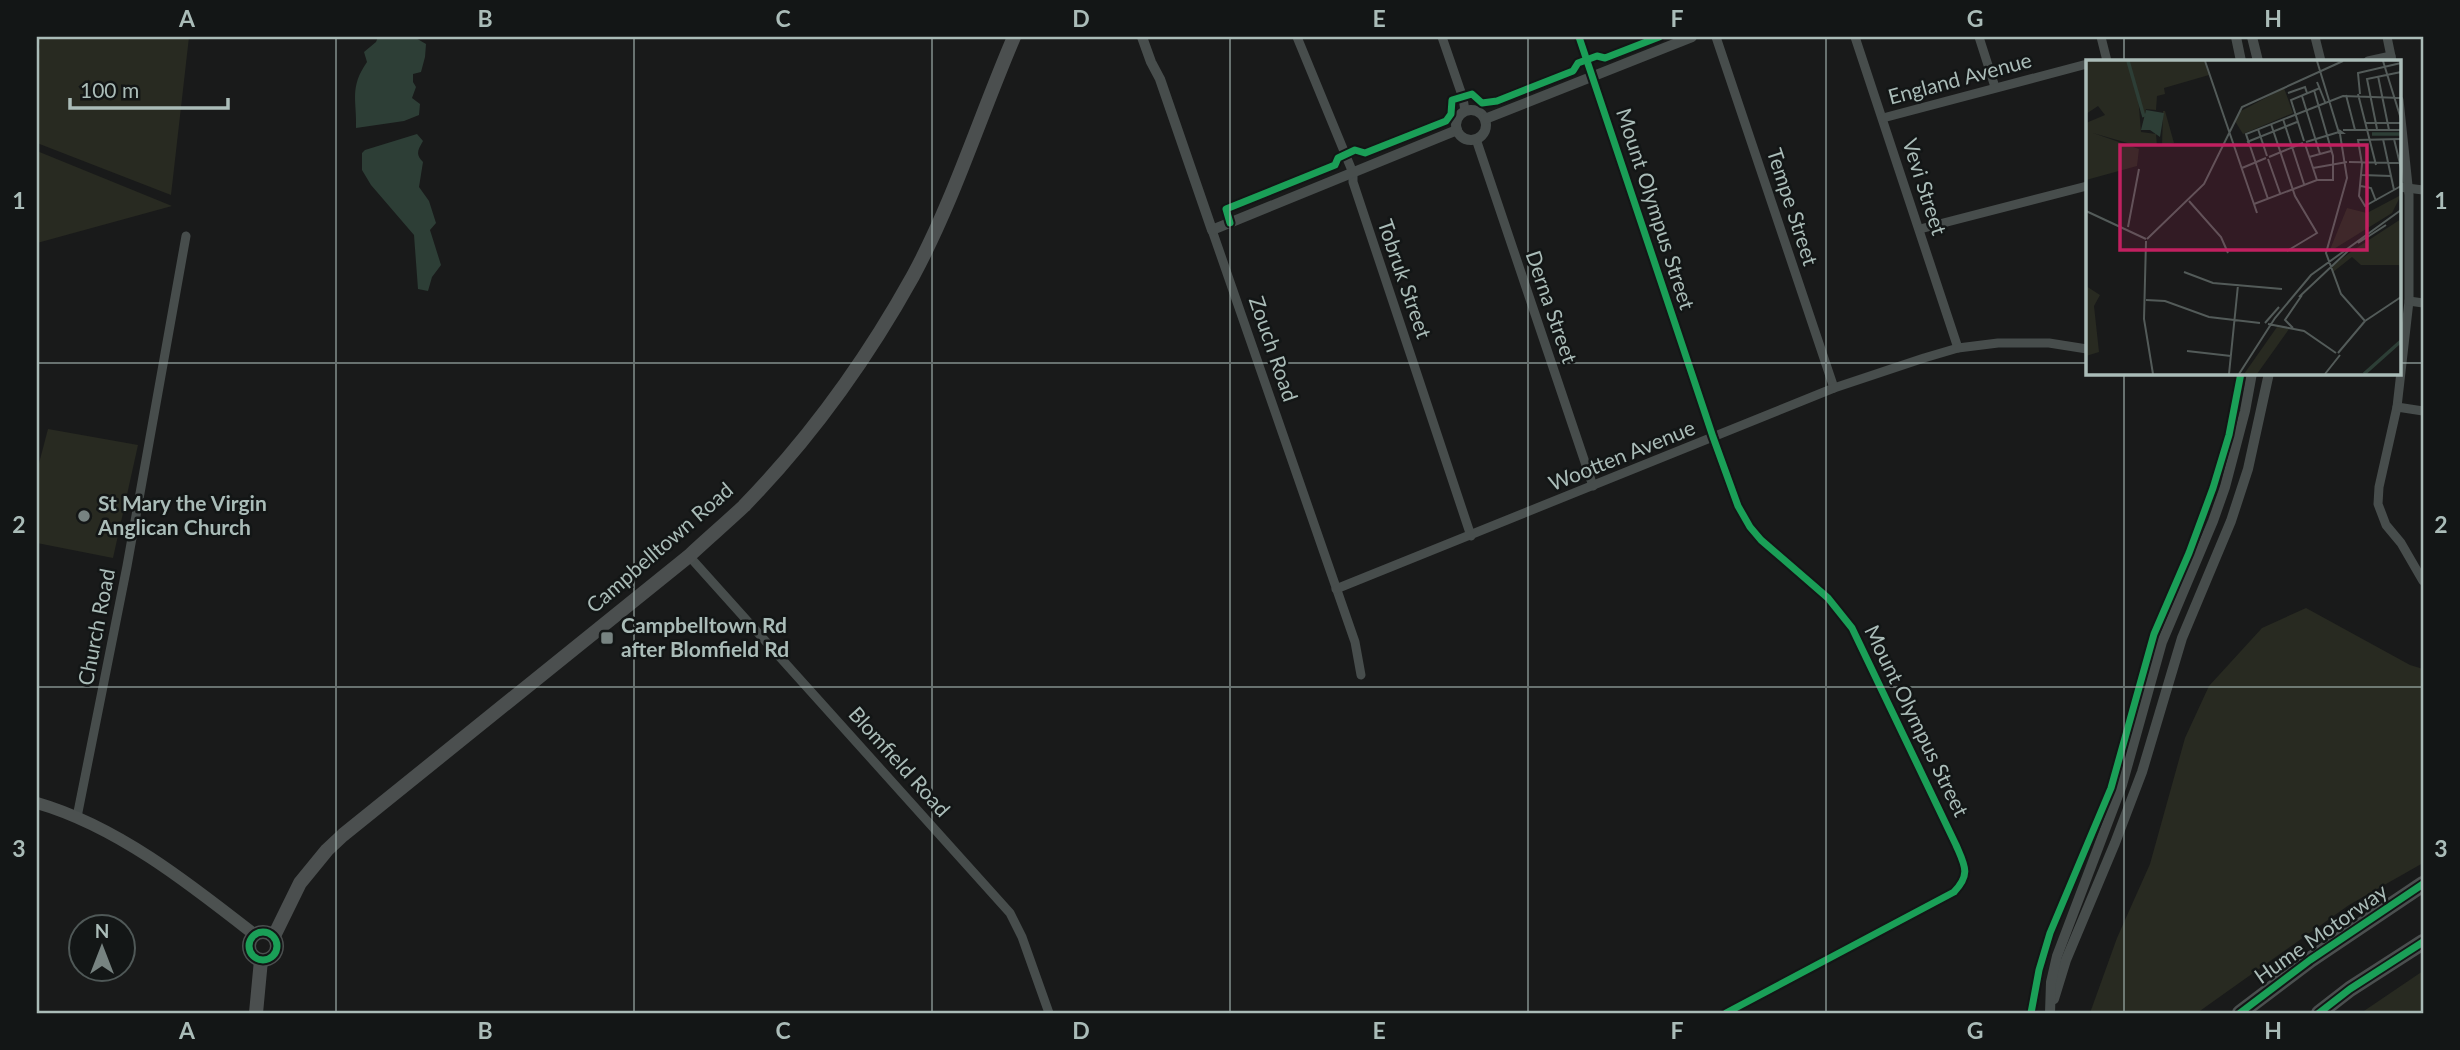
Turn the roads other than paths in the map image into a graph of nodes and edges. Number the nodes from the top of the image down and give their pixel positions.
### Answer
1 (1014, 37) edge
2 (1142, 37) edge
3 (1297, 37) edge
4 (1442, 37) edge
5 (1579, 37) edge
6 (1692, 37) edge
7 (1716, 37) edge
8 (1855, 37) edge
9 (1979, 37) edge
10 (2101, 37) edge
11 (2236, 37) edge
12 (2252, 37) edge
13 (2315, 37) edge
14 (2387, 37) edge
15 (2391, 59) edge
16 (2104, 60) edge
17 (2241, 60) edge
18 (2258, 60) edge
19 (2321, 60) edge
20 (2086, 64) edge
21 (1593, 77) junction
22 (1995, 87) junction
23 (1465, 111) junction
24 (1883, 118) junction
25 (2400, 118) edge
26 (1485, 119) junction
27 (1457, 130) junction
28 (1476, 139) junction
29 (1353, 173) junction
30 (2086, 186) edge
31 (2404, 188) edge
32 (2423, 190) edge
33 (1920, 229) junction
34 (1212, 230) junction
35 (186, 236) dead end
36 (2409, 301) junction
37 (2423, 303) edge
38 (1958, 348) junction
39 (2086, 349) edge
40 (2252, 374) edge
41 (2269, 374) edge
42 (1834, 388) junction
43 (2397, 407) junction
44 (2423, 411) edge
45 (1713, 438) junction
46 (1592, 486) junction
47 (1471, 536) junction
48 (689, 556) junction
49 (2423, 581) edge
50 (1336, 589) junction
51 (1361, 675) dead end
52 (37, 803) edge
53 (77, 817) junction
54 (2423, 884) edge
55 (255, 935) junction
56 (274, 936) junction
57 (2423, 942) edge
58 (261, 960) junction
59 (2051, 1011) edge
60 (256, 1013) edge
61 (1049, 1013) edge
62 (1726, 1013) edge
63 (2240, 1013) edge
64 (2319, 1013) edge

1 - 48 main road, Campbelltown Road
2 - 34 street, Zouch Road
3 - 29 street, Tobruk Street
4 - 23 street
5 - 21 street, Mount Olympus Street
6 - 21 street
7 - 42 street, Tempe Street
8 - 24 street, Vevi Street
9 - 22 street
10 - 16 street
11 - 17 street
12 - 18 street
13 - 19 street
14 - 15 street
20 - 22 street, England Avenue
21 - 26 street
21 - 45 street, Mount Olympus Street
22 - 24 street, England Avenue
23 - 26 street
23 - 27 street
24 - 33 street, Vevi Street
25 - 31 street
26 - 28 street
27 - 28 street
27 - 29 street
28 - 46 street, Derna Street
29 - 34 street
29 - 47 street, Tobruk Street
30 - 33 street
31 - 32 street
31 - 36 street
33 - 38 street, Vevi Street
34 - 50 street, Zouch Road
35 - 53 street, Church Road
36 - 37 street
36 - 43 street
38 - 39 street, Wootten Avenue
38 - 42 street, Wootten Avenue
40 - 59 street
41 - 59 street
42 - 45 street, Wootten Avenue
43 - 44 street
43 - 49 street
45 - 46 street, Wootten Avenue
45 - 62 street, Mount Olympus Street
46 - 47 street, Wootten Avenue
47 - 50 street, Wootten Avenue
48 - 56 main road, Campbelltown Road
48 - 61 street, Blomfield Road
50 - 51 street, Zouch Road
52 - 53 main road
53 - 55 main road
54 - 63 highway, Hume Motorway
55 - 56 main road
55 - 58 main road
56 - 58 main road
57 - 64 highway
58 - 60 main road

